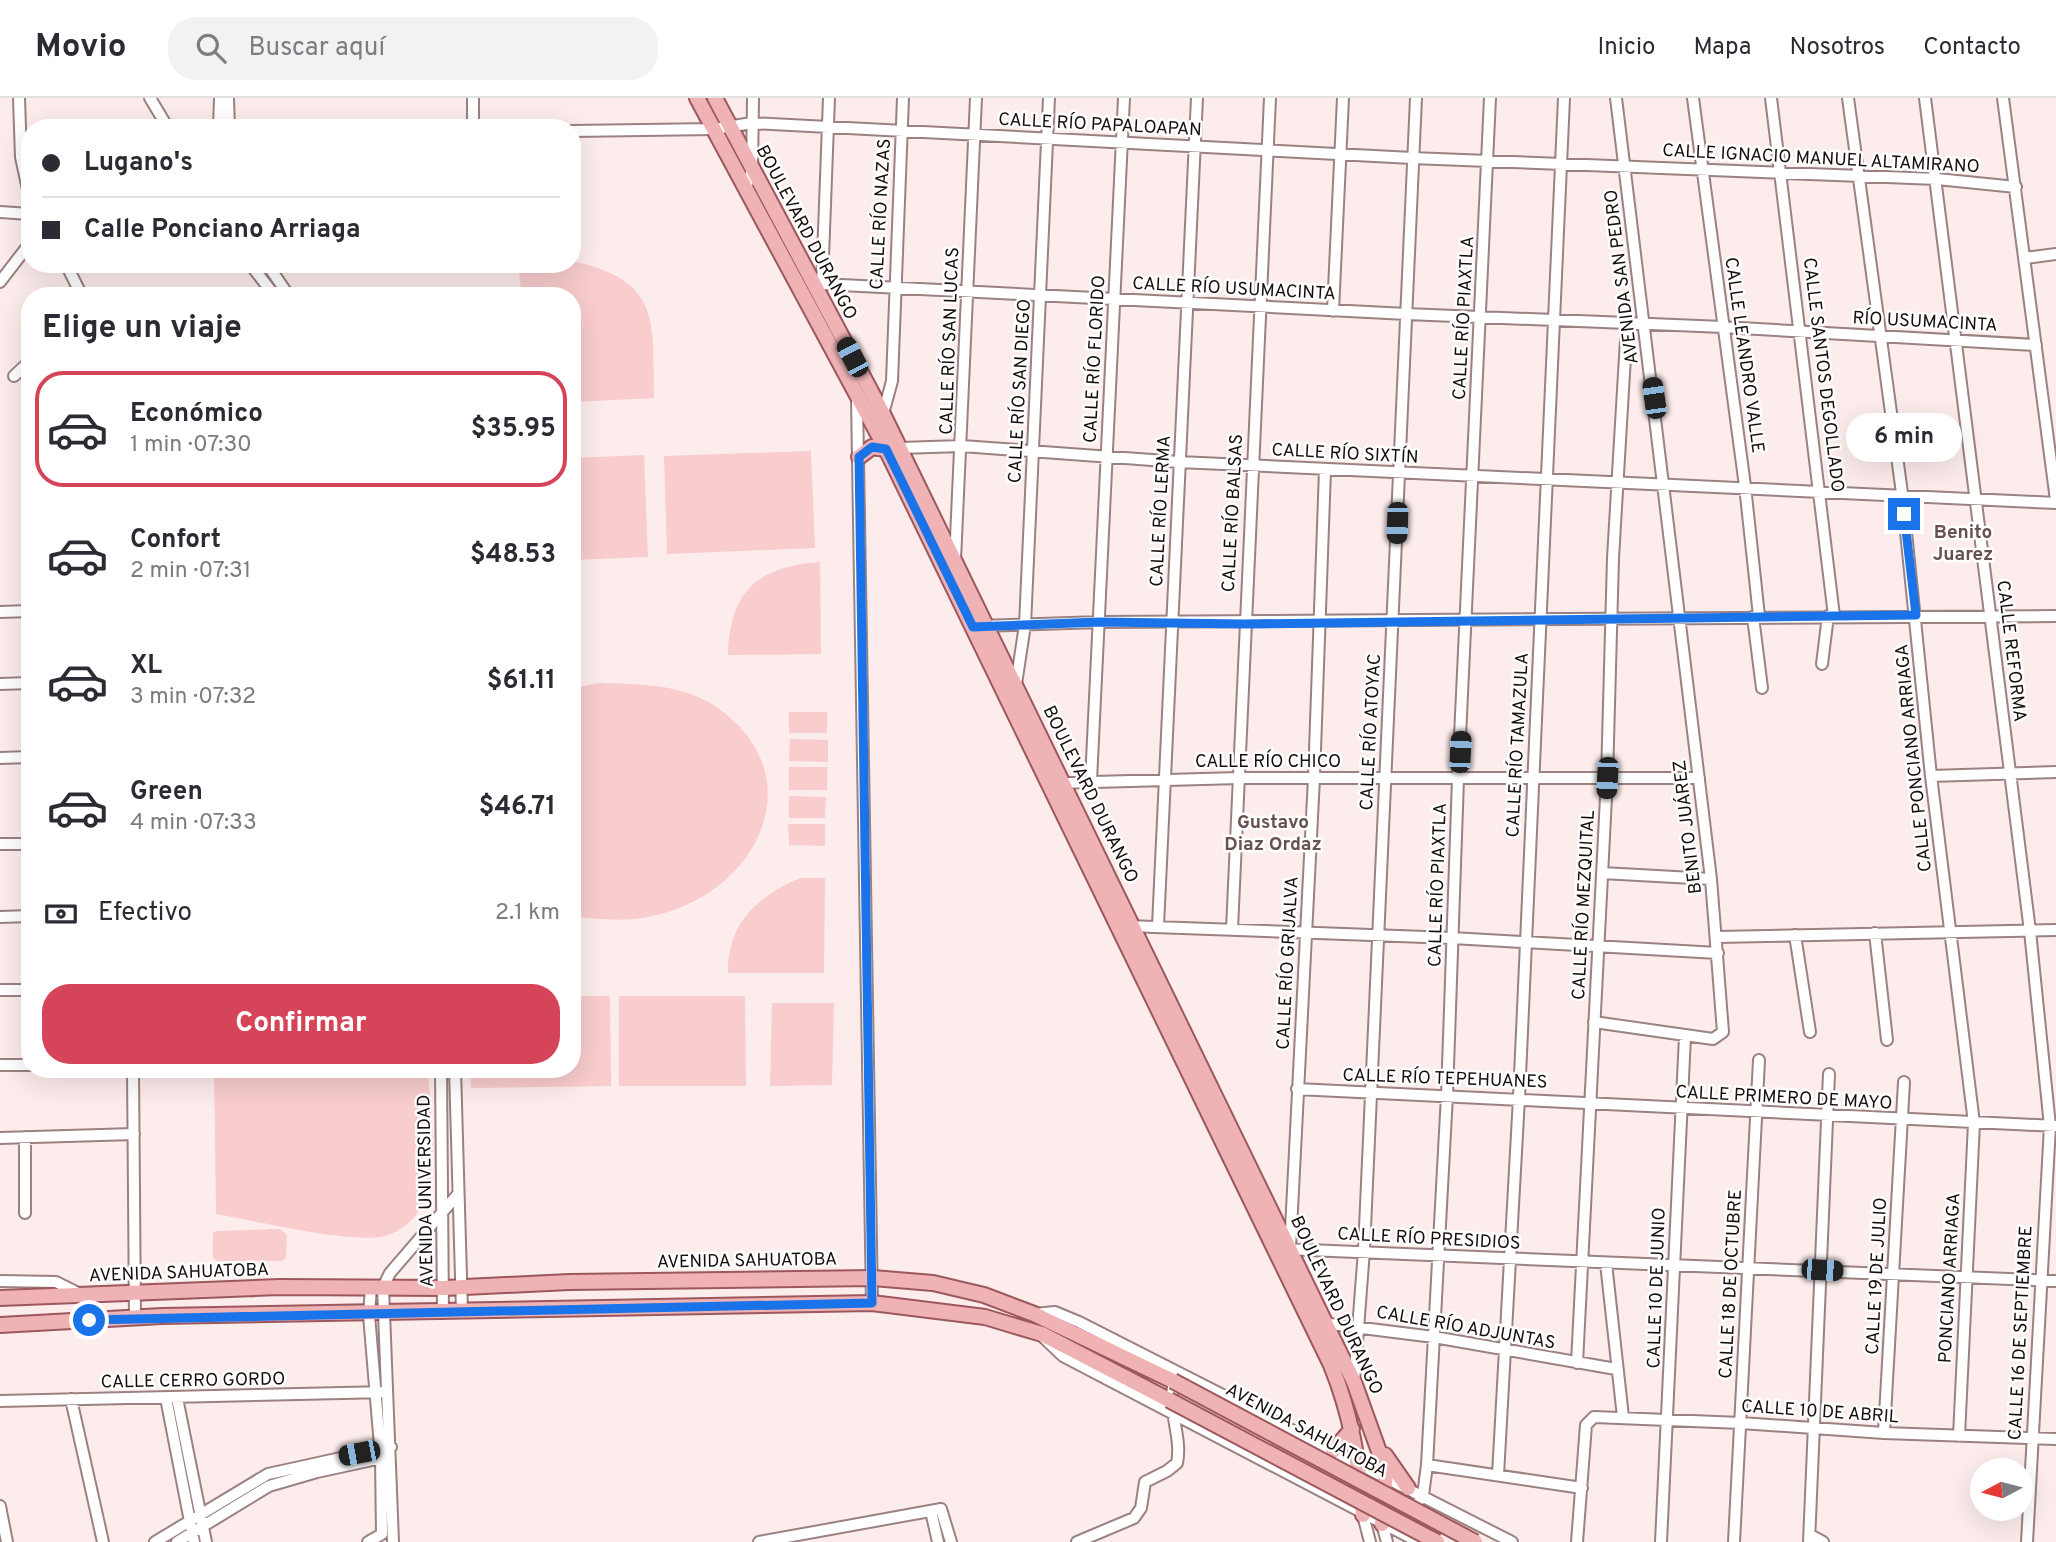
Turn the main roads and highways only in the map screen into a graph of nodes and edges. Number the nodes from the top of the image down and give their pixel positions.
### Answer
1 (697, 98) edge
2 (715, 98) edge
3 (814, 289) junction
4 (893, 448) junction
5 (859, 457) road end
6 (980, 626) junction
7 (176, 1293) junction
8 (0, 1298) edge
9 (162, 1316) junction
10 (0, 1325) edge
11 (1352, 1429) junction
12 (1329, 1449) road end
13 (1380, 1450) junction
14 (1408, 1489) road end
15 (1363, 1515) road end
16 (1382, 1524) road end
17 (1437, 1542) edge
18 (1475, 1542) edge

1 - 3 main road, BOULEVARD DURANGO
2 - 3 main road, BOULEVARD DURANGO
3 - 4 main road, BOULEVARD DURANGO
3 - 4 main road, BOULEVARD DURANGO
4 - 5 main road
4 - 6 main road, BOULEVARD DURANGO
4 - 6 main road, BOULEVARD DURANGO
6 - 11 main road, BOULEVARD DURANGO
6 - 13 main road, BOULEVARD DURANGO
7 - 8 main road, AVENIDA SAHUATOBA
7 - 9 main road
7 - 18 main road, AVENIDA SAHUATOBA, bridge
9 - 10 main road
9 - 17 main road, bridge
11 - 12 main road
11 - 15 main road, BOULEVARD DURANGO
13 - 14 main road
13 - 16 main road, BOULEVARD DURANGO

